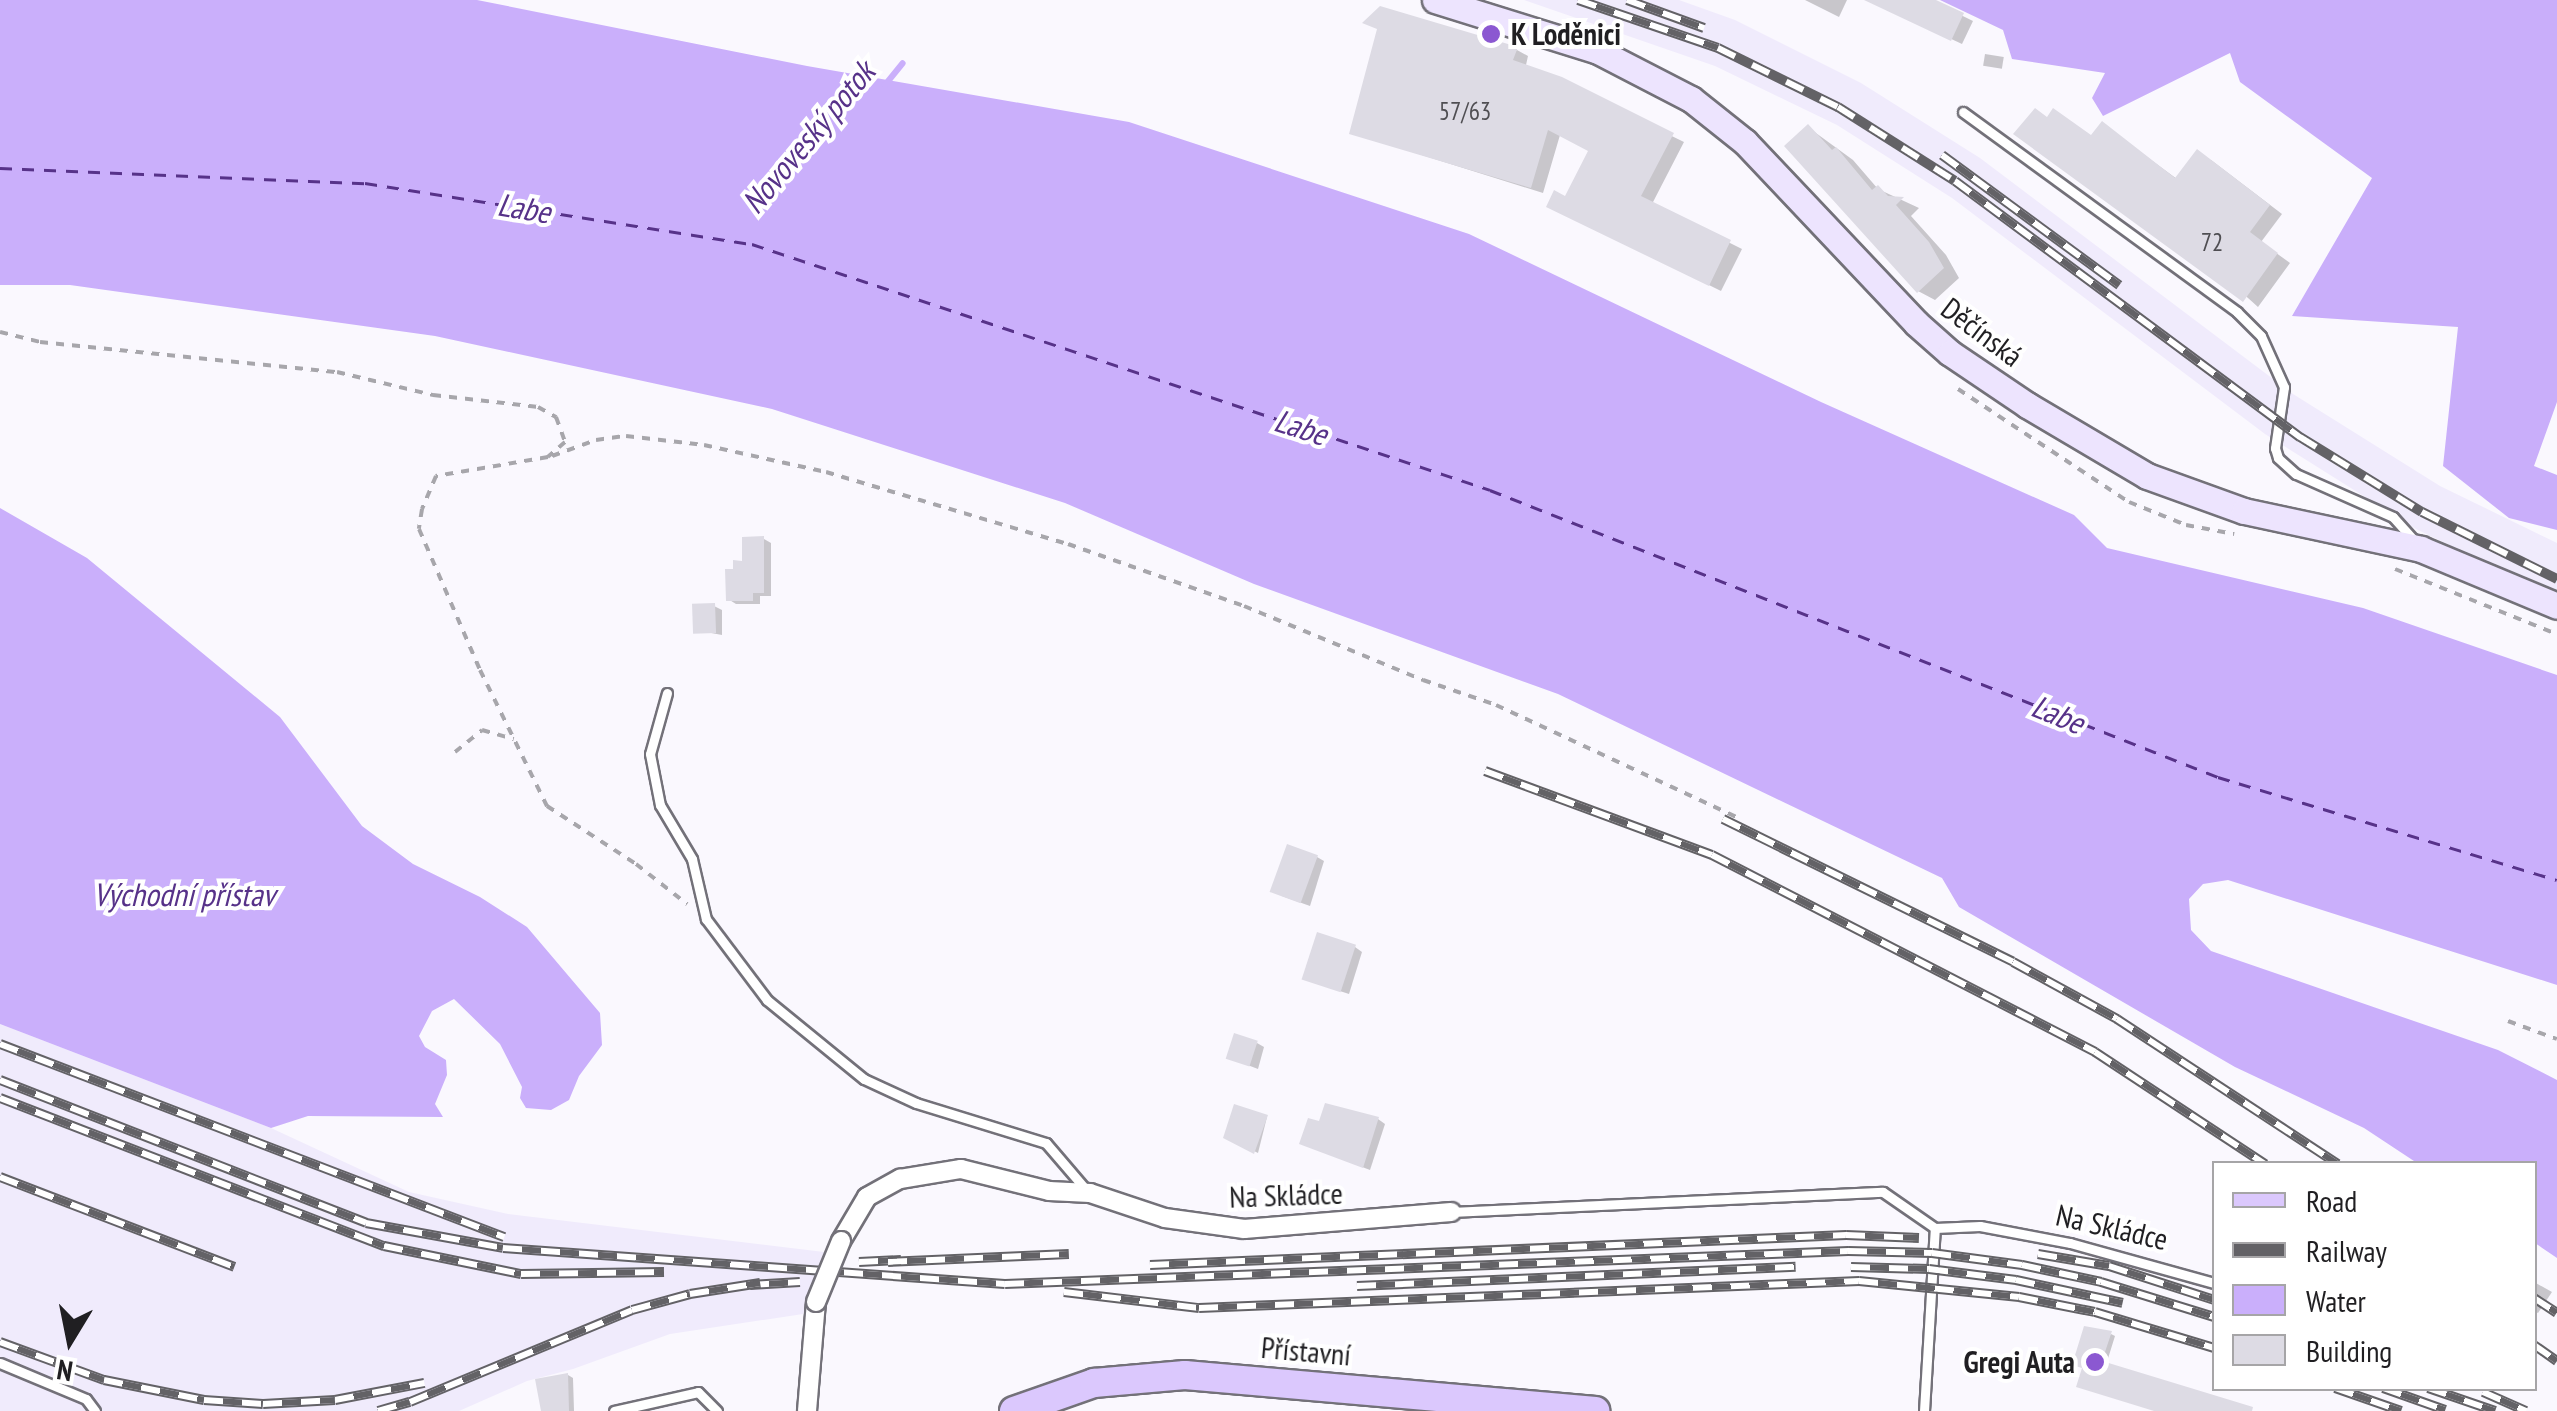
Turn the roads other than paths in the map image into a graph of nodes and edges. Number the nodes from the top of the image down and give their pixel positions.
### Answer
1 (1435, 0) edge
2 (1962, 112) dead end
3 (2421, 549) junction
4 (2557, 606) edge
5 (666, 693) dead end
6 (1090, 1193) junction
7 (1451, 1212) joint
8 (1935, 1228) junction
9 (2212, 1282) edge
10 (0, 1364) edge
11 (1508, 1407) edge
12 (94, 1411) edge
13 (614, 1411) edge
14 (717, 1411) edge
15 (807, 1411) edge
16 (1014, 1411) edge
17 (1595, 1411) edge
18 (1924, 1411) edge

1 - 3 main road, Děčínská
2 - 3 lane
3 - 4 main road, Děčínská
5 - 6 lane
6 - 7 street, Na Skládce
6 - 15 street, Na Skládce, bridge
7 - 8 lane, Na Skládce
8 - 9 lane, Na Skládce
8 - 18 lane
10 - 12 lane
11 - 16 main road, Přístavní
11 - 17 main road, Přístavní
13 - 14 lane

